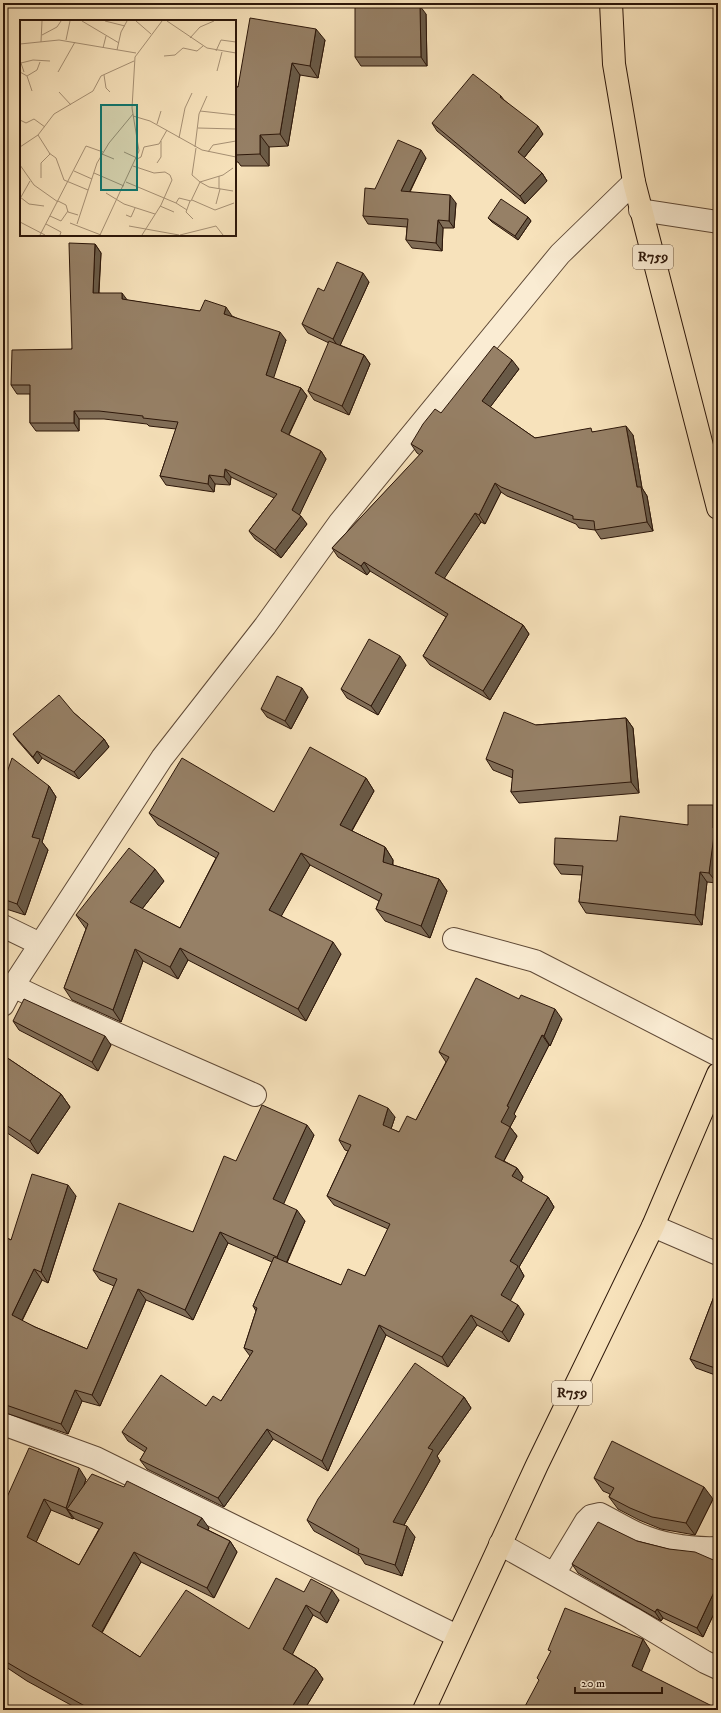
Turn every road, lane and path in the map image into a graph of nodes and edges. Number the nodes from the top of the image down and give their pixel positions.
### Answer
1 (611, 3) edge
2 (634, 182) junction
3 (640, 210) junction
4 (718, 222) edge
5 (718, 508) edge
6 (3, 926) edge
7 (454, 939) dead end
8 (40, 944) junction
9 (8, 995) edge
10 (718, 1055) edge
11 (717, 1077) edge
12 (255, 1095) dead end
13 (654, 1226) junction
14 (718, 1254) edge
15 (3, 1424) edge
16 (500, 1544) junction
17 (718, 1548) edge
18 (554, 1574) junction
19 (458, 1636) junction
20 (718, 1668) edge
21 (424, 1710) edge

1 - 2 main road, R759
2 - 3 main road, R759
2 - 8 street
3 - 4 street
3 - 5 main road, R759
6 - 8 street
7 - 10 street
8 - 9 street
9 - 12 street
11 - 13 main road, R759
13 - 14 street
13 - 16 main road, R759
15 - 19 street
16 - 18 street
16 - 19 main road, R759
17 - 18 street
18 - 20 street
19 - 21 main road, R759

